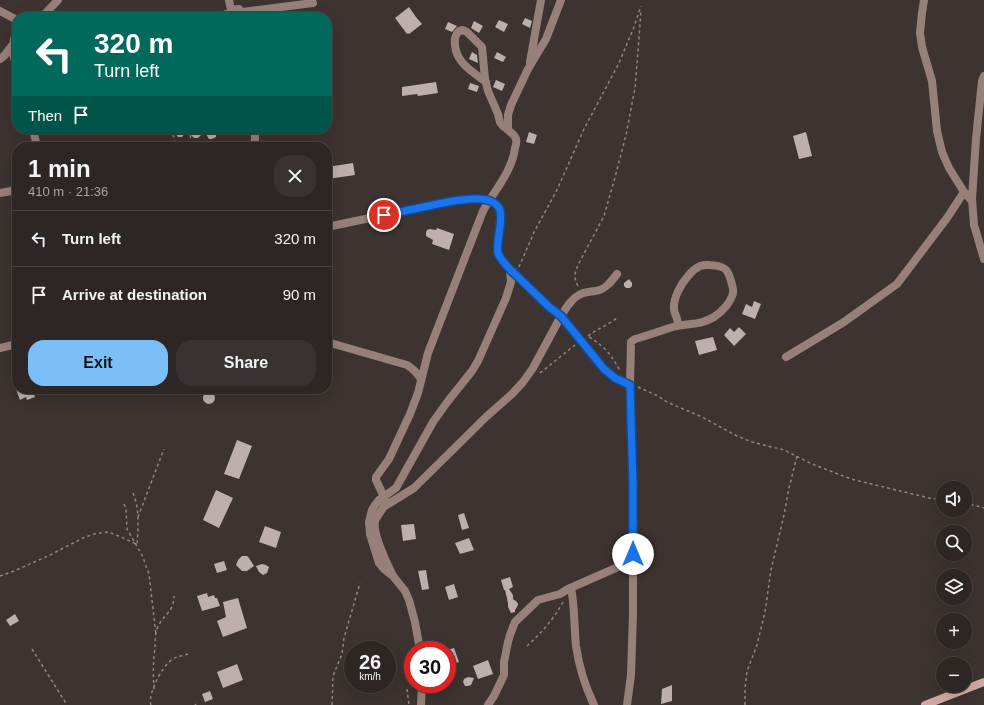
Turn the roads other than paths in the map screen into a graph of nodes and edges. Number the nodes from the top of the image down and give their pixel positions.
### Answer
1 (58, 0) edge
2 (229, 0) edge
3 (541, 0) edge
4 (560, 0) edge
5 (924, 0) edge
6 (281, 2) edge
7 (0, 11) edge
8 (47, 12) edge
9 (242, 12) edge
10 (12, 17) edge
11 (12, 46) edge
12 (0, 59) edge
13 (528, 69) junction
14 (984, 76) edge
15 (486, 82) junction
16 (508, 130) junction
17 (502, 181) junction
18 (12, 191) edge
19 (964, 192) junction
20 (0, 193) edge
21 (490, 201) junction
22 (972, 201) junction
23 (498, 206) junction
24 (332, 226) edge
25 (984, 259) edge
26 (513, 272) junction
27 (617, 274) dead end
28 (561, 316) junction
29 (677, 326) junction
30 (332, 343) edge
31 (12, 345) edge
32 (0, 348) edge
33 (786, 357) dead end
34 (421, 379) junction
35 (628, 384) junction
36 (384, 502) junction
37 (625, 564) dead end
38 (571, 588) junction
39 (418, 641) edge
40 (984, 682) edge
41 (422, 693) edge
42 (494, 696) junction
43 (421, 705) edge
44 (488, 705) edge
45 (492, 705) edge
46 (594, 705) edge
47 (627, 705) edge
48 (925, 705) edge

1 - 8 street
2 - 6 street
3 - 13 street
4 - 13 street
5 - 19 street
6 - 9 street
7 - 10 street
11 - 12 street
13 - 16 street
14 - 22 street
15 - 15 street
15 - 16 street
16 - 17 street
17 - 21 street
17 - 23 street
18 - 20 street
19 - 22 street
19 - 33 street
21 - 23 street
21 - 24 street
21 - 34 street
22 - 25 street
23 - 26 street
26 - 28 street
26 - 36 street
27 - 28 street
28 - 35 street
28 - 36 street
29 - 29 street
29 - 35 street
30 - 34 street
31 - 32 street
34 - 36 street
35 - 47 street
36 - 39 street
37 - 38 street
38 - 42 street
38 - 46 street
40 - 48 main road
41 - 43 street
42 - 44 street
42 - 45 street

